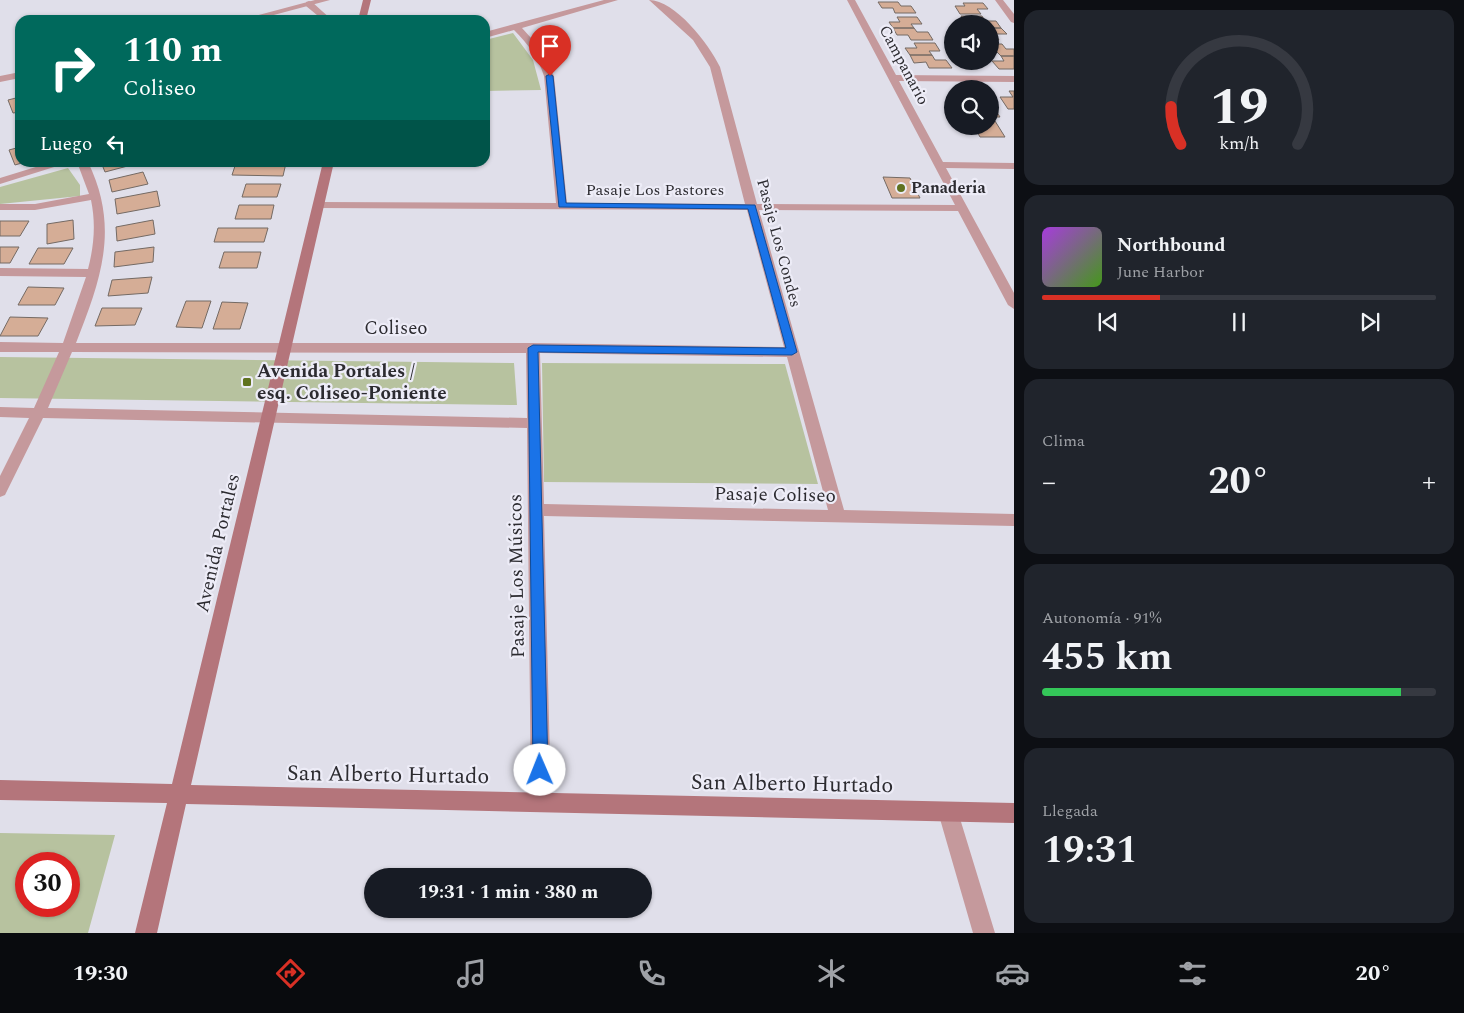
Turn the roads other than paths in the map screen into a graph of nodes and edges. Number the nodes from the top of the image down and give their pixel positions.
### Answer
1 (326, 0) edge
2 (367, 0) edge
3 (614, 0) edge
4 (653, 0) edge
5 (851, 0) edge
6 (999, 0) edge
7 (309, 4) junction
8 (264, 15) edge
9 (322, 15) edge
10 (363, 15) edge
11 (1014, 20) edge
12 (516, 27) junction
13 (490, 34) edge
14 (15, 75) edge
15 (893, 78) junction
16 (0, 79) edge
17 (1014, 79) edge
18 (939, 165) junction
19 (1014, 166) edge
20 (48, 167) edge
21 (84, 167) edge
22 (328, 167) edge
23 (0, 181) edge
24 (95, 196) junction
25 (319, 204) junction
26 (562, 206) junction
27 (0, 207) edge
28 (752, 207) junction
29 (962, 208) junction
30 (0, 272) edge
31 (93, 273) junction
32 (1014, 305) edge
33 (0, 347) edge
34 (68, 348) junction
35 (284, 348) junction
36 (533, 348) junction
37 (792, 352) junction
38 (0, 412) edge
39 (38, 413) junction
40 (268, 417) junction
41 (534, 423) junction
42 (0, 491) edge
43 (536, 510) junction
44 (838, 516) junction
45 (1014, 520) edge
46 (0, 790) edge
47 (179, 794) junction
48 (541, 802) junction
49 (948, 812) junction
50 (1014, 813) edge
51 (146, 933) edge
52 (984, 933) edge

1 - 7 street
2 - 10 main road
3 - 12 street
4 - 28 street, Pasaje Los Condes
5 - 15 street, Campanario
6 - 11 street
7 - 8 street
7 - 9 street
12 - 13 street
12 - 26 street
14 - 16 street
15 - 17 street
15 - 18 street, Campanario
18 - 19 street
18 - 29 street, Campanario
20 - 23 street
21 - 24 street
22 - 25 main road, Avenida Portales
24 - 27 street
24 - 31 street
25 - 26 street, Pasaje Los Pastores
25 - 35 main road, Avenida Portales
26 - 28 street, Pasaje Los Pastores
28 - 29 street, Pasaje Los Pastores
28 - 37 street, Pasaje Los Condes
29 - 32 street, Campanario
30 - 31 street
31 - 34 street
33 - 34 street, Coliseo
34 - 35 street, Coliseo
34 - 39 street
35 - 36 street, Coliseo
35 - 40 main road, Avenida Portales
36 - 37 street, Coliseo
36 - 41 street, Pasaje Los Músicos
37 - 44 street, Pasaje Los Condes
38 - 39 street
39 - 40 street
39 - 42 street
40 - 41 street
40 - 47 main road, Avenida Portales
41 - 43 street, Pasaje Los Músicos
43 - 44 street, Pasaje Coliseo
43 - 48 street, Pasaje Los Músicos
44 - 45 street, Pasaje Coliseo
46 - 47 main road, San Alberto Hurtado
47 - 48 main road, San Alberto Hurtado
47 - 51 main road, Avenida Portales
48 - 49 main road, San Alberto Hurtado
49 - 50 main road, San Alberto Hurtado
49 - 52 street

